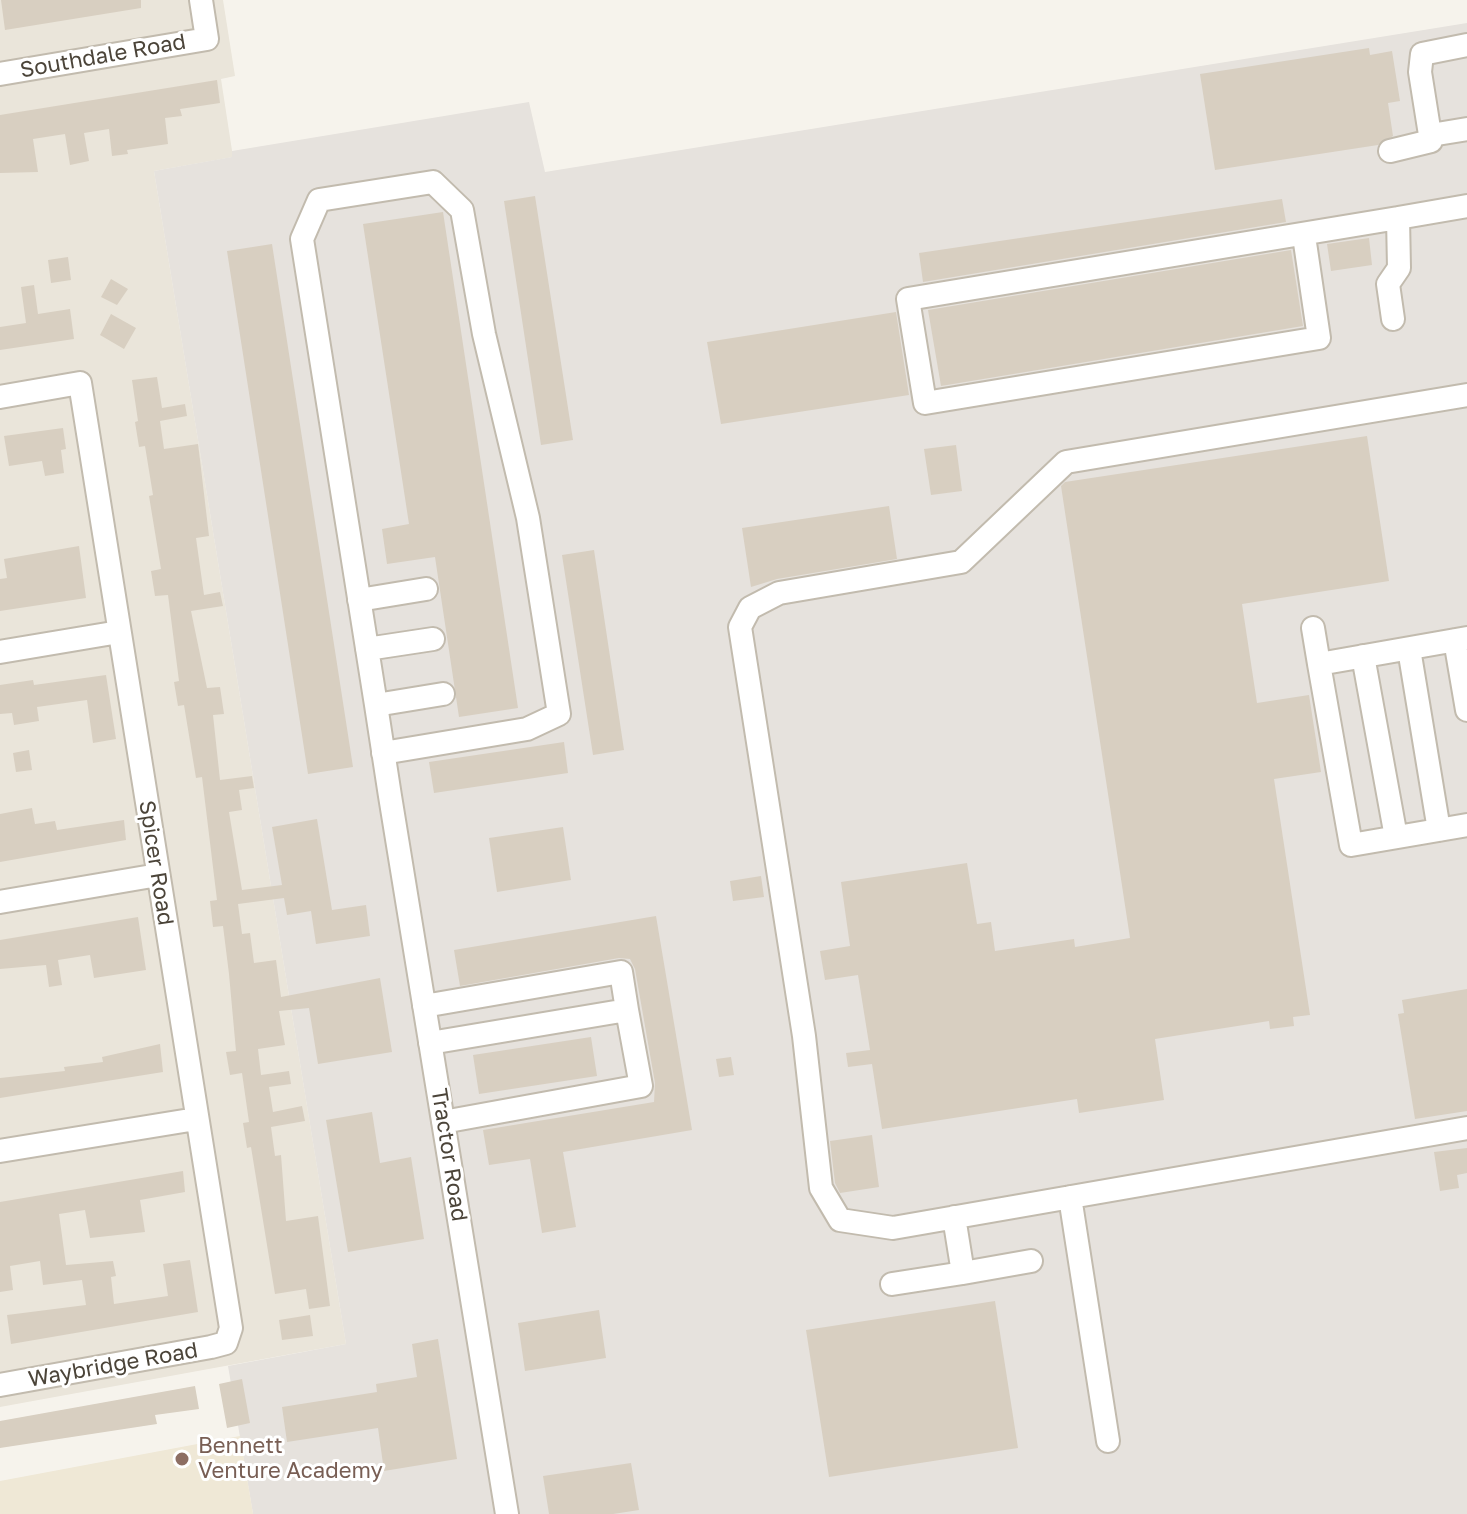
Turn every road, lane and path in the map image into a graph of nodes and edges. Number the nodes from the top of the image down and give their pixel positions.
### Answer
1 (201, 0) edge
2 (1467, 45) edge
3 (0, 74) edge
4 (1467, 129) edge
5 (1431, 135) junction
6 (1390, 151) dead end
7 (1467, 206) edge
8 (1398, 218) junction
9 (1304, 236) junction
10 (1393, 319) dead end
11 (1467, 395) edge
12 (0, 397) edge
13 (426, 589) dead end
14 (359, 600) junction
15 (1313, 628) dead end
16 (119, 632) junction
17 (433, 639) dead end
18 (1461, 639) edge
19 (367, 649) junction
20 (1409, 649) junction
21 (0, 652) edge
22 (1363, 656) junction
23 (1319, 664) junction
24 (443, 694) dead end
25 (376, 705) junction
26 (1467, 710) edge
27 (383, 753) junction
28 (1467, 825) edge
29 (1439, 830) junction
30 (1396, 837) junction
31 (158, 875) junction
32 (0, 902) edge
33 (424, 1006) junction
34 (627, 1010) junction
35 (430, 1043) junction
36 (196, 1119) junction
37 (443, 1122) junction
38 (1467, 1128) edge
39 (0, 1151) edge
40 (1070, 1197) junction
41 (954, 1217) junction
42 (1031, 1261) dead end
43 (963, 1273) junction
44 (892, 1284) dead end
45 (226, 1343) joint
46 (0, 1385) edge
47 (1108, 1441) dead end
48 (507, 1514) edge

1 - 3 street, Southdale Road
2 - 5 street
4 - 5 street
5 - 6 street
7 - 8 street
8 - 9 street
8 - 10 street
9 - 9 street
11 - 41 street
12 - 16 street, Spicer Road
13 - 14 street
14 - 19 street, Tractor Road
14 - 27 street, Tractor Road
15 - 23 street
16 - 21 street
16 - 31 street, Spicer Road
17 - 19 street
18 - 20 street
18 - 26 street
19 - 25 street, Tractor Road
20 - 22 street
20 - 29 street
22 - 23 street
22 - 30 street
23 - 30 street
24 - 25 street
25 - 27 street, Tractor Road
27 - 33 street, Tractor Road
28 - 29 street
29 - 30 street
31 - 32 street
31 - 36 street, Spicer Road
33 - 34 street
33 - 35 street, Tractor Road
34 - 35 street
34 - 37 street
35 - 37 street, Tractor Road
36 - 39 street
36 - 45 street, Spicer Road
37 - 48 street, Tractor Road
38 - 40 street
40 - 41 street
40 - 47 street
41 - 43 street
42 - 43 street
43 - 44 street
45 - 46 street, Waybridge Road

